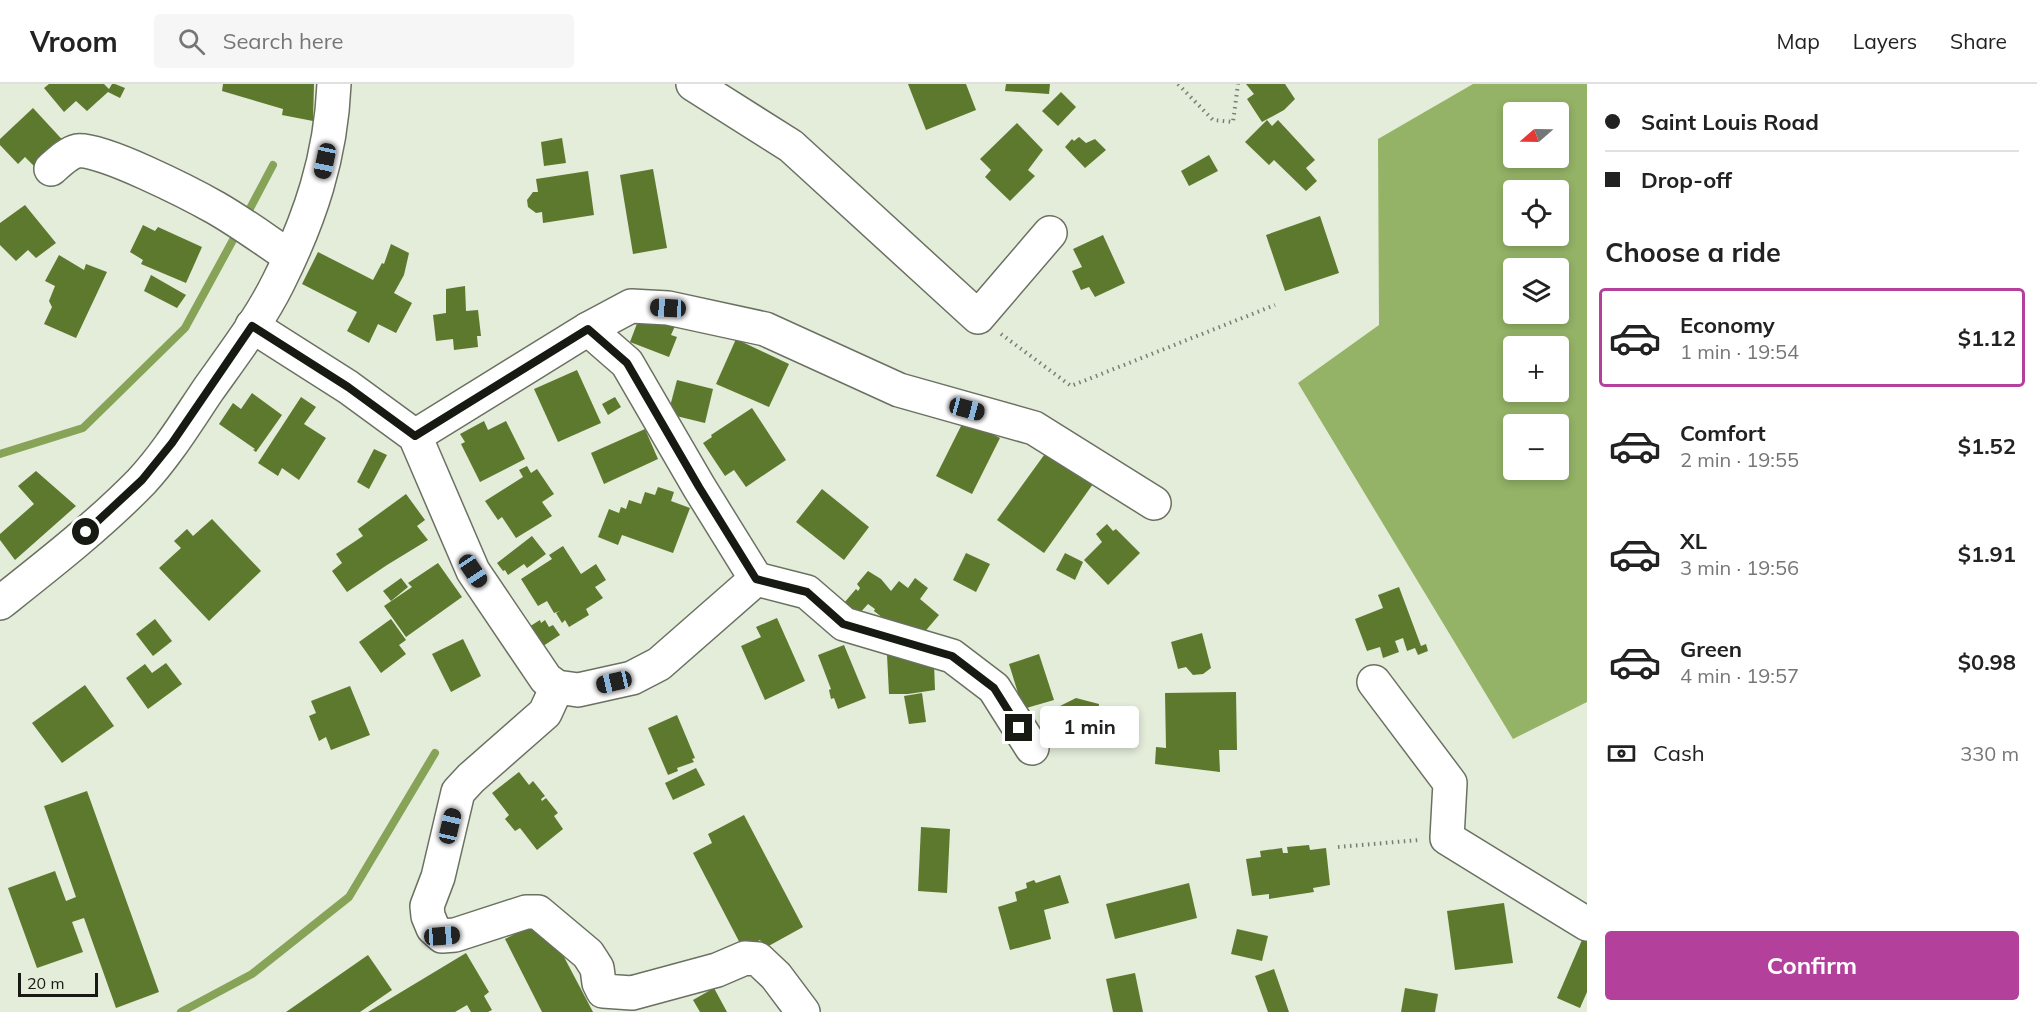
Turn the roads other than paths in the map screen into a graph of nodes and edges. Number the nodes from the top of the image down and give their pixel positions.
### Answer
1 (334, 84) edge
2 (693, 84) edge
3 (51, 170) dead end
4 (1050, 233) dead end
5 (289, 256) junction
6 (252, 326) junction
7 (588, 329) junction
8 (415, 436) junction
9 (1154, 503) dead end
10 (756, 579) junction
11 (0, 603) edge
12 (1374, 682) dead end
13 (557, 687) junction
14 (1032, 748) dead end
15 (1587, 924) edge
16 (803, 1012) edge

1 - 5 street
2 - 4 street
3 - 5 street
5 - 6 street
6 - 8 street
6 - 11 street
7 - 8 street
7 - 9 street
7 - 10 street
8 - 13 street
10 - 13 street
10 - 14 street
12 - 15 street
13 - 16 street

